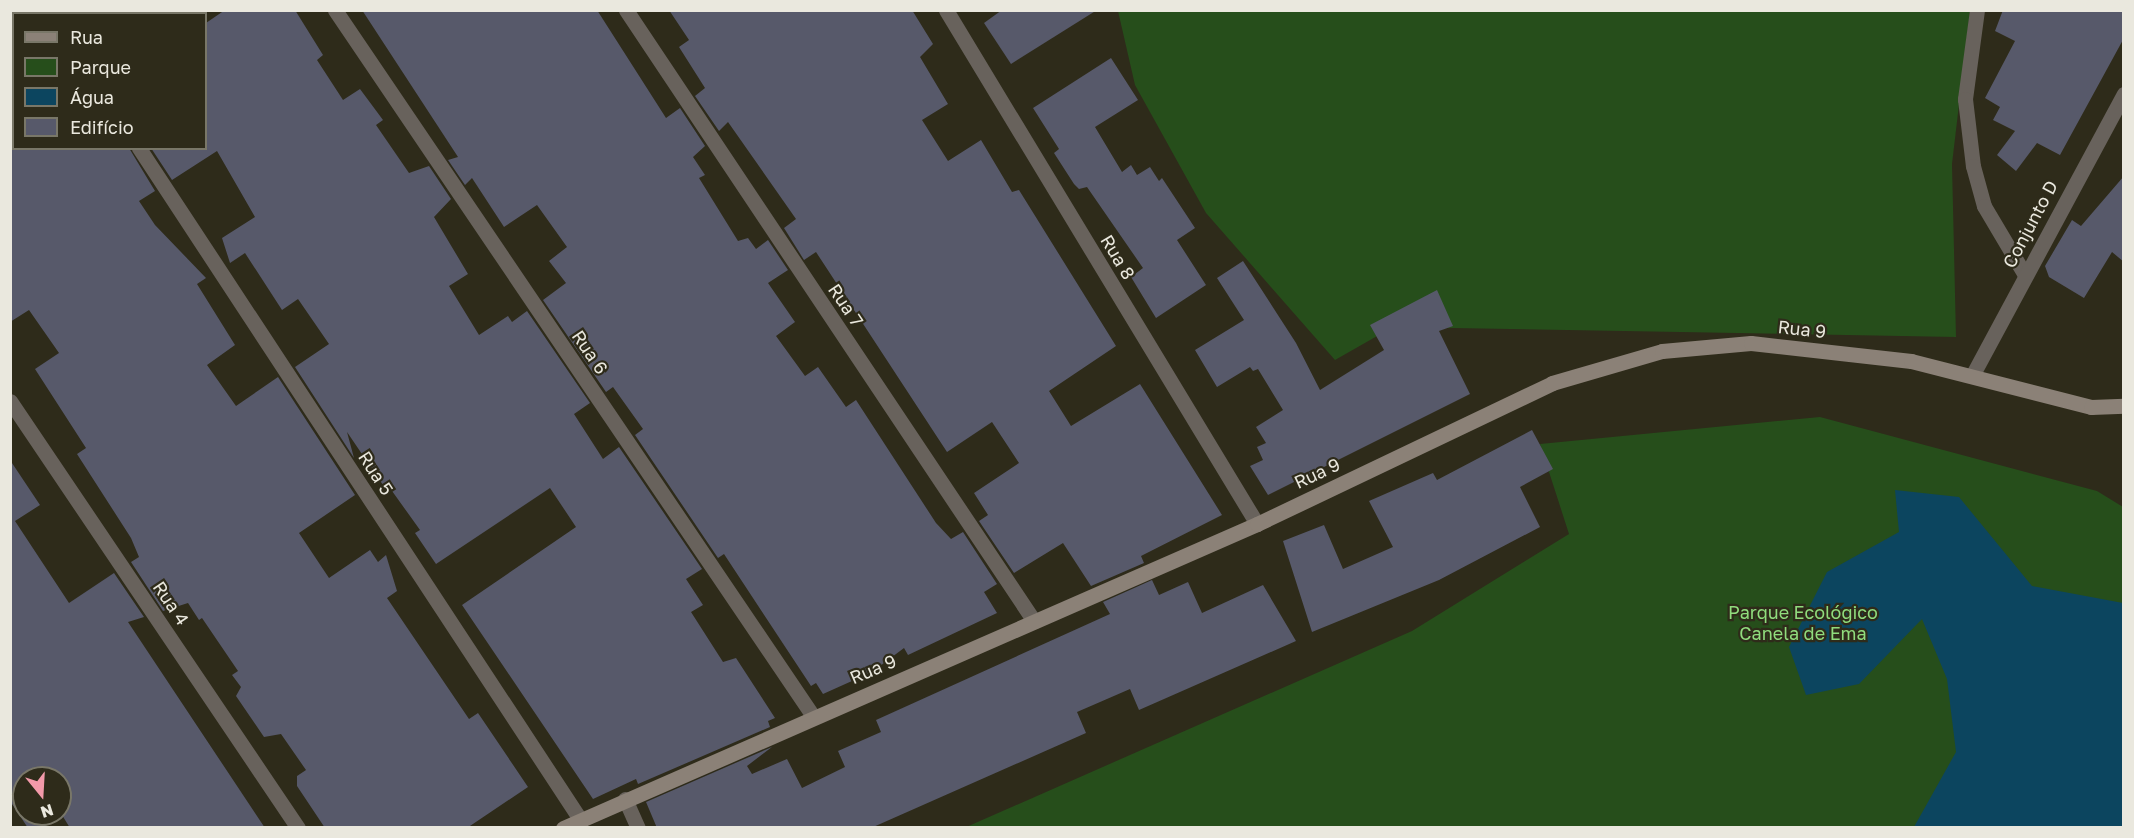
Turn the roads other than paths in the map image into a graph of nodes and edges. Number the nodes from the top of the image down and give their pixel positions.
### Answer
1 (335, 10) edge
2 (626, 10) edge
3 (946, 10) edge
4 (1977, 10) edge
5 (2124, 94) edge
6 (140, 150) edge
7 (2025, 275) junction
8 (1973, 374) junction
9 (10, 401) edge
10 (2124, 406) edge
11 (1257, 524) junction
12 (1034, 621) junction
13 (813, 716) junction
14 (625, 799) junction
15 (580, 819) junction
16 (298, 828) edge
17 (562, 828) edge
18 (638, 828) edge

1 - 13 street, Rua 6
2 - 12 street, Rua 7
3 - 11 street, Rua 8
4 - 7 street
5 - 7 street, Conjunto D
6 - 15 street, Rua 5
7 - 8 street, Conjunto D
8 - 10 street, Rua 9
8 - 11 street, Rua 9
9 - 16 street, Rua 4
11 - 12 street, Rua 9
12 - 13 street, Rua 9
13 - 14 street, Rua 9
14 - 15 street, Rua 9
14 - 18 street
15 - 17 street, Rua 9

